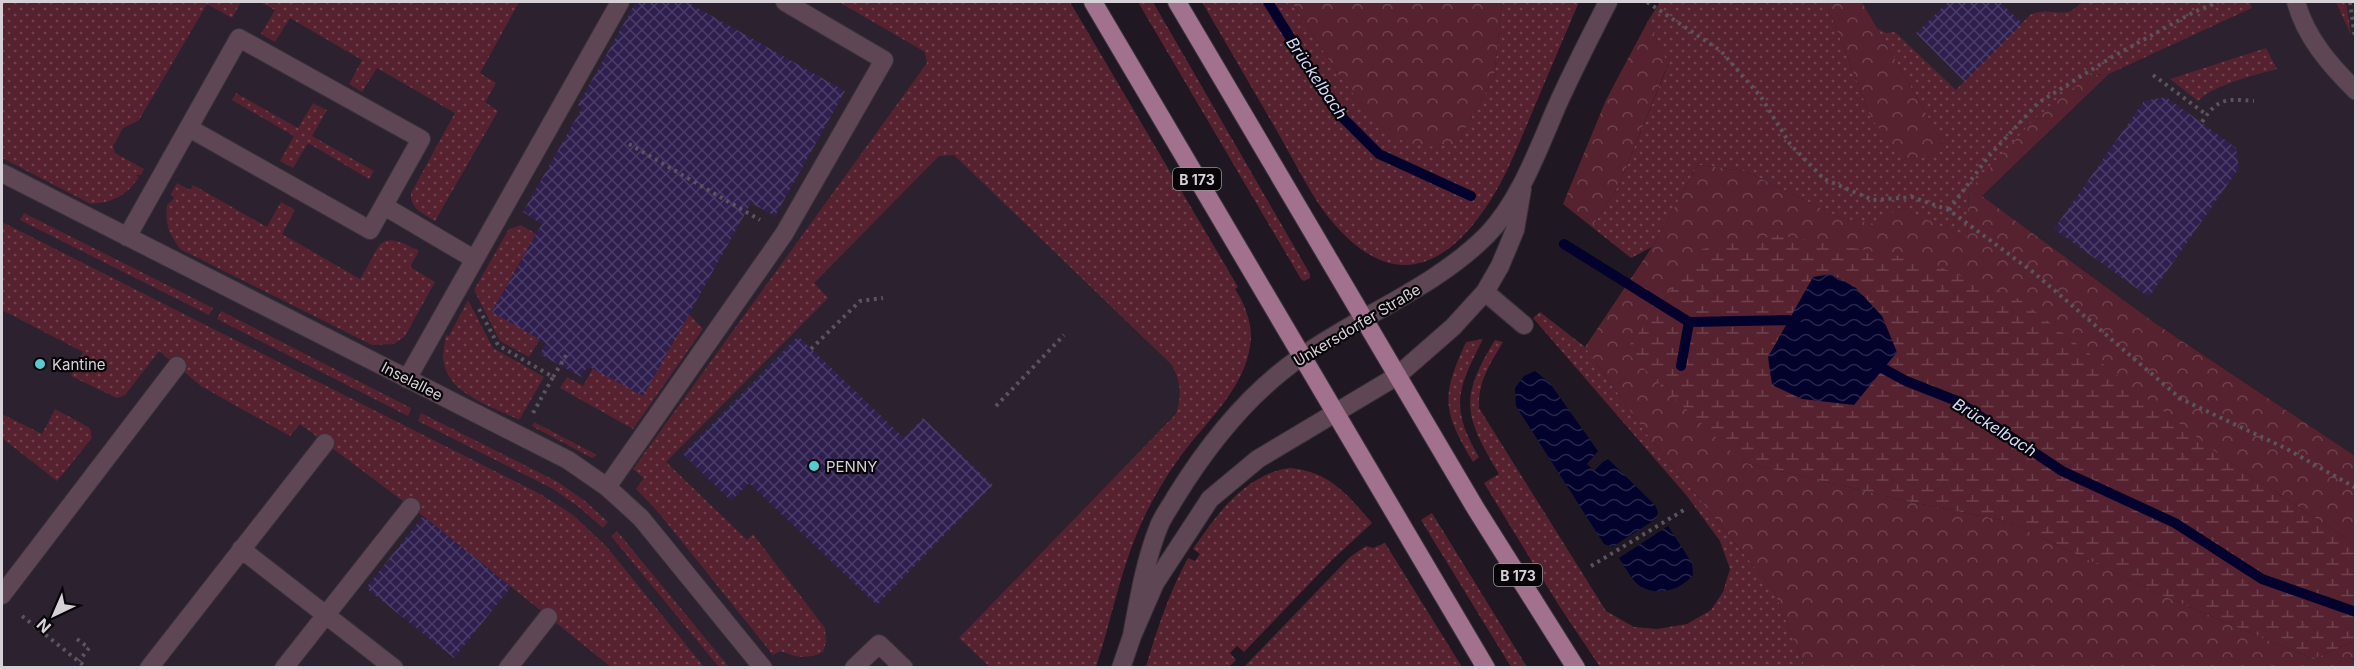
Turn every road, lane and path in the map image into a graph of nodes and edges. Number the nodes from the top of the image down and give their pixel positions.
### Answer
1 (620, 2) edge
2 (785, 2) edge
3 (1093, 2) edge
4 (1177, 2) edge
5 (1608, 2) edge
6 (1647, 2) edge
7 (2218, 2) edge
8 (2296, 2) edge
9 (2350, 2) edge
10 (2355, 38) edge
11 (2153, 75) dead end
12 (2355, 91) edge
13 (2254, 101) dead end
14 (2207, 115) junction
15 (2202, 122) dead end
16 (189, 128) junction
17 (629, 144) dead end
18 (2, 173) edge
19 (1522, 184) junction
20 (384, 206) junction
21 (1949, 210) junction
22 (784, 234) junction
23 (128, 237) junction
24 (474, 259) junction
25 (462, 280) junction
26 (1485, 292) junction
27 (883, 298) dead end
28 (1364, 319) junction
29 (1524, 325) dead end
30 (1064, 335) dead end
31 (812, 349) dead end
32 (567, 354) dead end
33 (1301, 357) junction
34 (177, 366) dead end
35 (1397, 376) junction
36 (554, 377) junction
37 (406, 379) junction
38 (543, 394) dead end
39 (996, 406) dead end
40 (1335, 413) junction
41 (325, 443) dead end
42 (607, 487) junction
43 (2355, 488) edge
44 (411, 507) dead end
45 (1684, 510) dead end
46 (241, 549) junction
47 (1591, 566) dead end
48 (2, 595) edge
49 (19, 614) dead end
50 (326, 615) junction
51 (548, 617) dead end
52 (1132, 636) junction
53 (77, 639) dead end
54 (78, 661) junction
55 (87, 668) edge
56 (149, 668) edge
57 (284, 668) edge
58 (394, 668) edge
59 (508, 668) edge
60 (763, 668) edge
61 (854, 668) edge
62 (904, 668) edge
63 (1121, 668) edge
64 (1486, 668) edge
65 (1576, 668) edge

1 - 24 street
2 - 22 street
3 - 33 main road, B 173
4 - 28 main road, B 173
5 - 19 street, Unkersdorfer Straße
6 - 21 path
7 - 21 path
8 - 12 street
9 - 10 path
11 - 14 path
13 - 14 path
14 - 15 path
16 - 20 street
16 - 20 street
16 - 23 street
17 - 22 path
18 - 23 street, Inselallee
19 - 26 street, Unkersdorfer Straße
19 - 28 street, Unkersdorfer Straße
20 - 24 street
21 - 43 path
22 - 42 street
23 - 37 street, Inselallee
24 - 25 street
25 - 36 path
25 - 37 street
26 - 29 street
26 - 35 street, Unkersdorfer Straße
27 - 31 path
28 - 33 street, Unkersdorfer Straße
28 - 35 main road, B 173
30 - 39 path
32 - 36 path
33 - 40 main road, B 173
33 - 52 street, Unkersdorfer Straße
34 - 48 street
35 - 40 street, Unkersdorfer Straße
35 - 65 main road, B 173
36 - 38 path
37 - 42 street, Inselallee
40 - 52 street, Unkersdorfer Straße
40 - 64 main road, B 173
41 - 46 street
42 - 60 street, Inselallee
44 - 50 street
45 - 47 path
46 - 50 street
46 - 56 street
49 - 54 path
50 - 57 street
50 - 58 street
51 - 59 street
52 - 63 street, Unkersdorfer Straße
53 - 54 path
54 - 55 path
61 - 62 street

